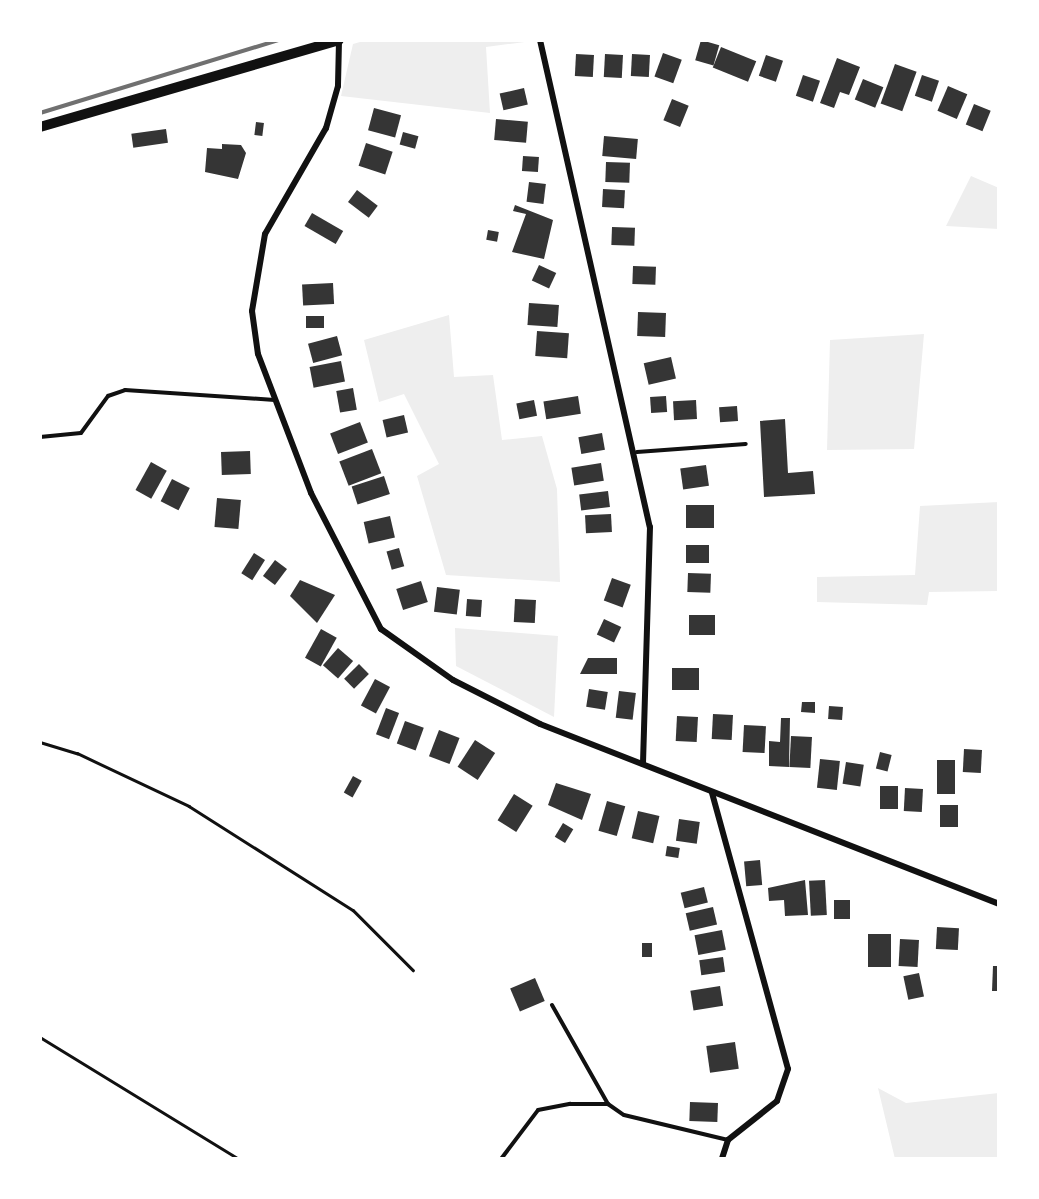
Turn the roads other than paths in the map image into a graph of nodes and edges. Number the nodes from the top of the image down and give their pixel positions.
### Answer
1 (339, 40) edge
2 (540, 40) edge
3 (40, 126) edge
4 (275, 400) junction
5 (40, 436) edge
6 (746, 444) dead end
7 (637, 452) junction
8 (643, 764) junction
9 (712, 792) junction
10 (999, 904) edge
11 (552, 1005) dead end
12 (608, 1104) junction
13 (728, 1140) junction
14 (501, 1159) edge
15 (722, 1159) edge

1 - 3 main road
1 - 4 street
2 - 7 street
4 - 5 lane
4 - 8 street
6 - 7 lane
7 - 8 street
8 - 9 street
9 - 10 street
9 - 13 street
11 - 12 lane
12 - 13 lane
12 - 14 lane
13 - 15 street

